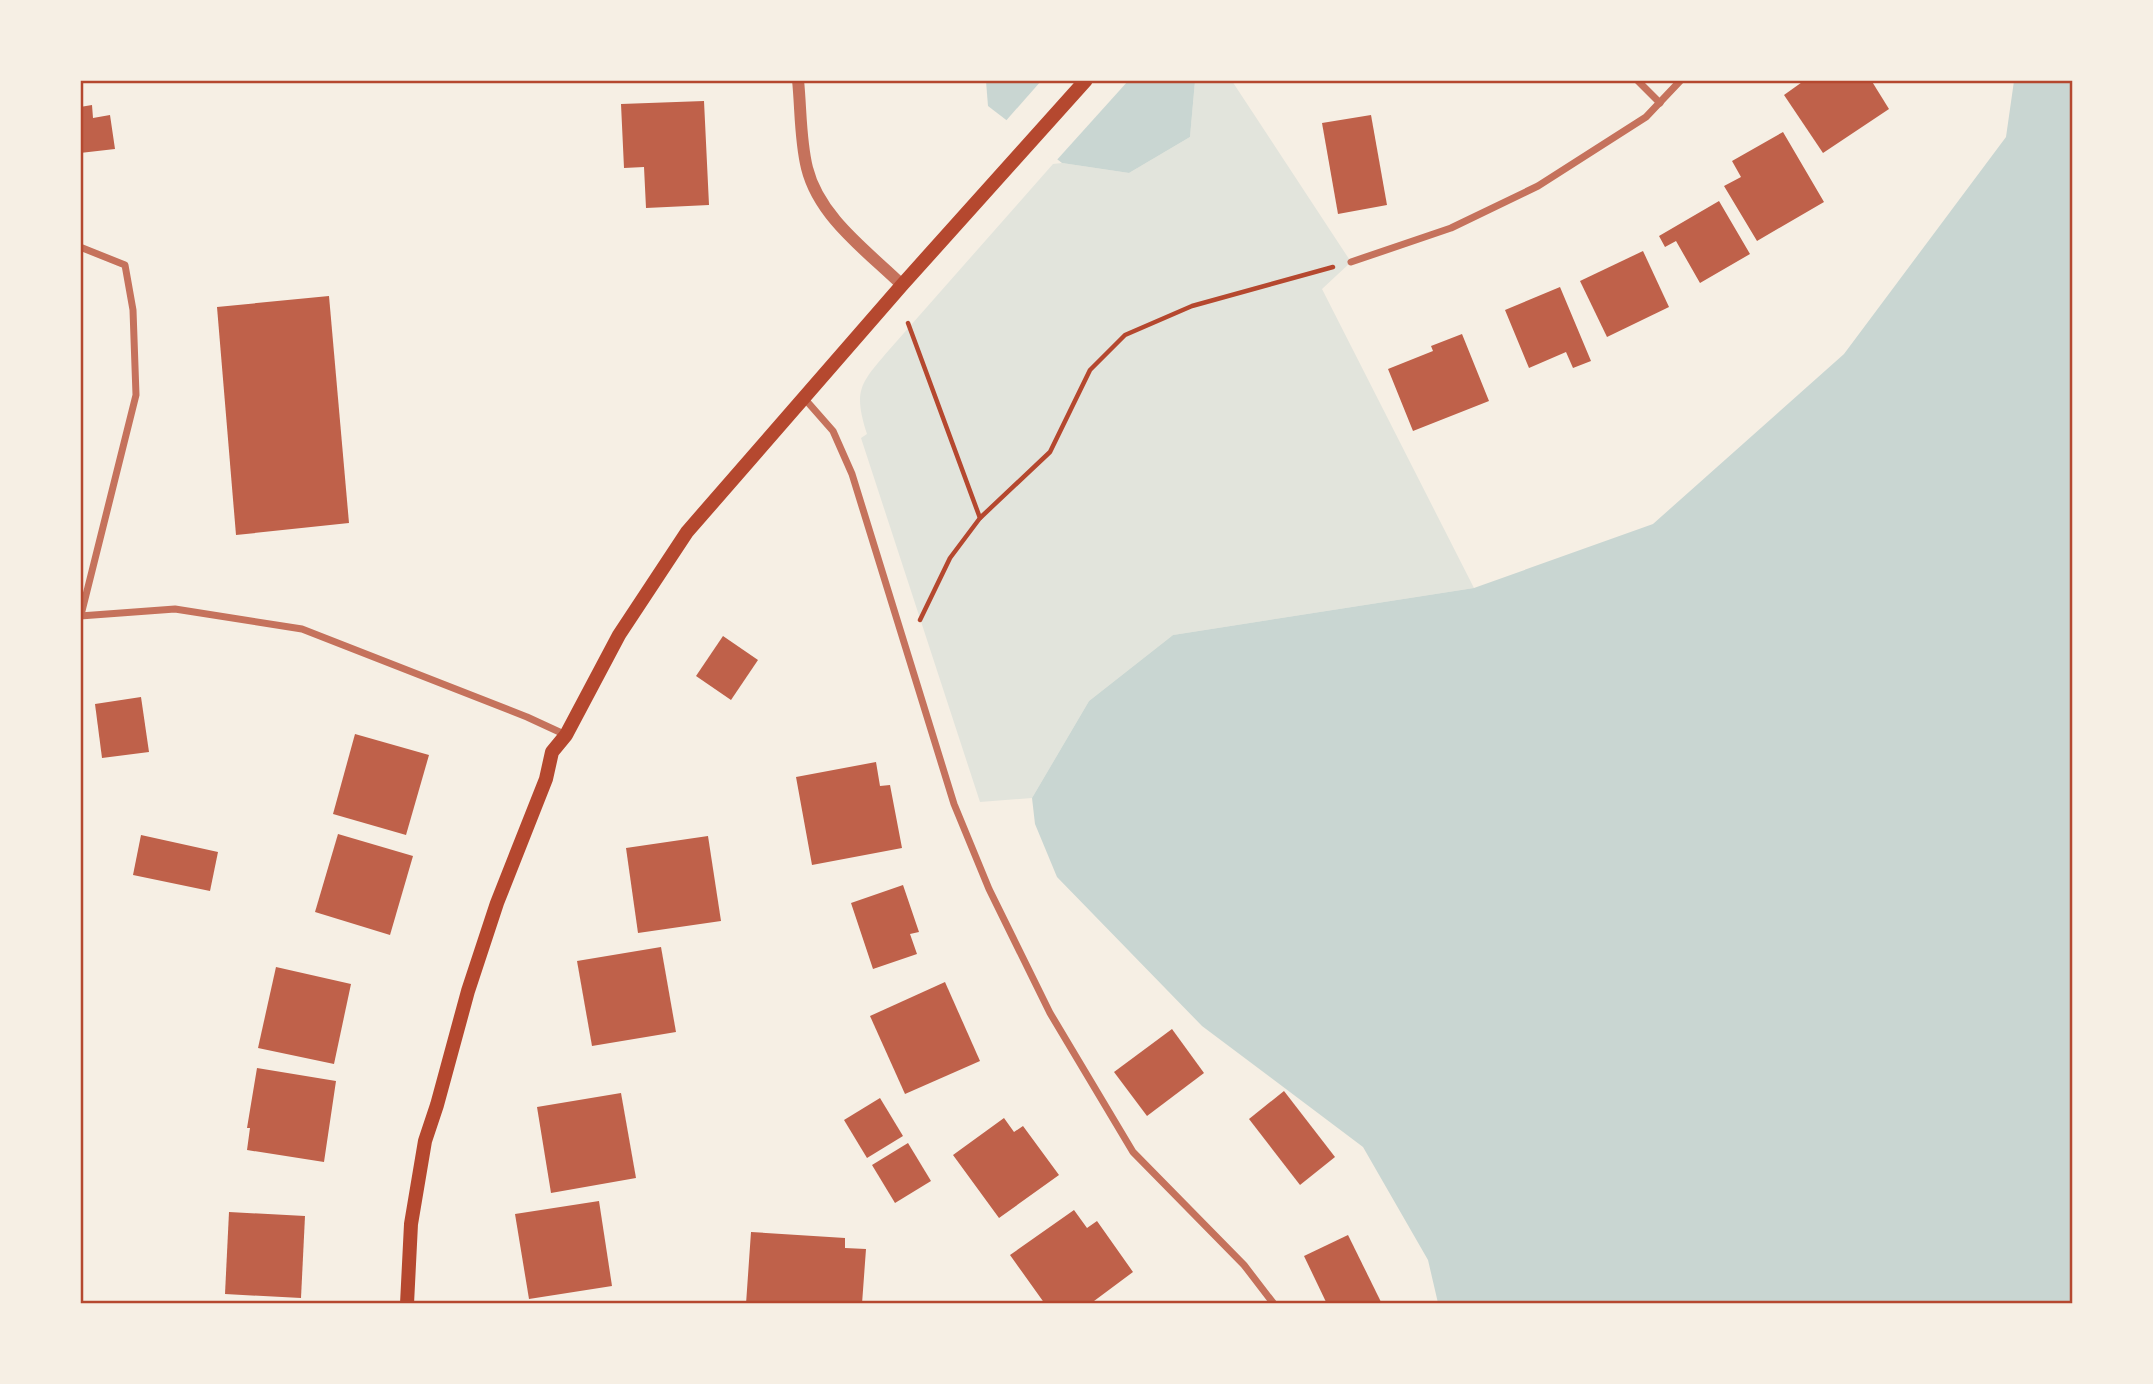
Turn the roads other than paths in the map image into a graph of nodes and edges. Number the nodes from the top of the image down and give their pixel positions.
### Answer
1 (798, 80) edge
2 (1086, 80) edge
3 (1637, 80) edge
4 (1681, 80) edge
5 (1660, 103) junction
6 (80, 247) edge
7 (1351, 262) road end
8 (902, 285) junction
9 (804, 398) junction
10 (81, 616) edge
11 (566, 735) junction
12 (407, 1304) edge
13 (1274, 1304) edge

1 - 8 street
2 - 8 main road
3 - 5 street
4 - 5 street
5 - 7 street
6 - 10 street
8 - 9 main road
9 - 11 main road
9 - 13 street
10 - 11 street
11 - 12 main road

